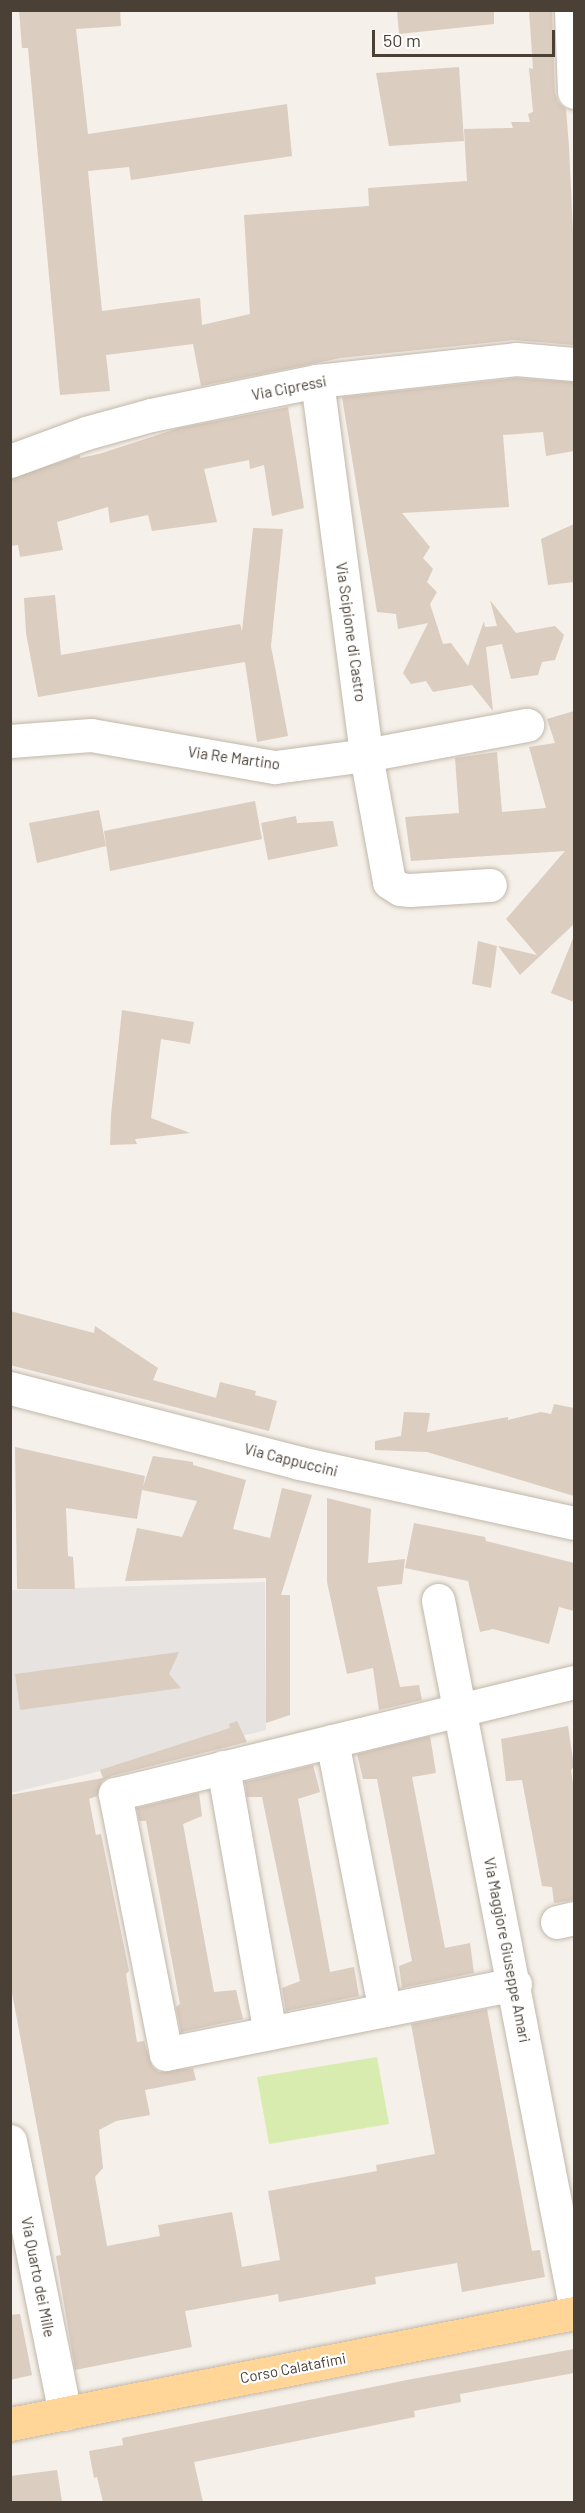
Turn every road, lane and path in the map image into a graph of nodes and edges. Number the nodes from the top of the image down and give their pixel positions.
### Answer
1 (571, 10) edge
2 (574, 92) edge
3 (574, 364) edge
4 (317, 381) junction
5 (10, 461) edge
6 (527, 725) dead end
7 (10, 741) edge
8 (366, 755) junction
9 (490, 885) dead end
10 (10, 1388) edge
11 (574, 1523) edge
12 (438, 1600) dead end
13 (574, 1682) edge
14 (460, 1710) junction
15 (332, 1741) junction
16 (223, 1767) junction
17 (515, 1984) junction
18 (384, 2010) junction
19 (270, 2033) junction
20 (10, 2141) edge
21 (574, 2300) edge
22 (574, 2313) edge
23 (65, 2413) junction
24 (10, 2424) edge

1 - 2 street
3 - 4 street, Via Cipressi
4 - 5 street, Via Cipressi
4 - 8 street, Via Scipione di Castro
6 - 8 street, Via Re Martino
7 - 8 street, Via Re Martino
8 - 9 street, Via Scipione di Castro
10 - 11 street, Via Cappuccini
12 - 14 street, Via Maggiore Giuseppe Amari
13 - 14 street
14 - 15 street
14 - 17 street, Via Maggiore Giuseppe Amari
15 - 16 street
15 - 18 street
16 - 19 street
16 - 19 street
17 - 18 street
17 - 21 street, Via Maggiore Giuseppe Amari
18 - 19 street
20 - 23 street, Via Quarto dei Mille
22 - 23 main road, Corso Calatafimi
23 - 24 main road, Corso Calatafimi

